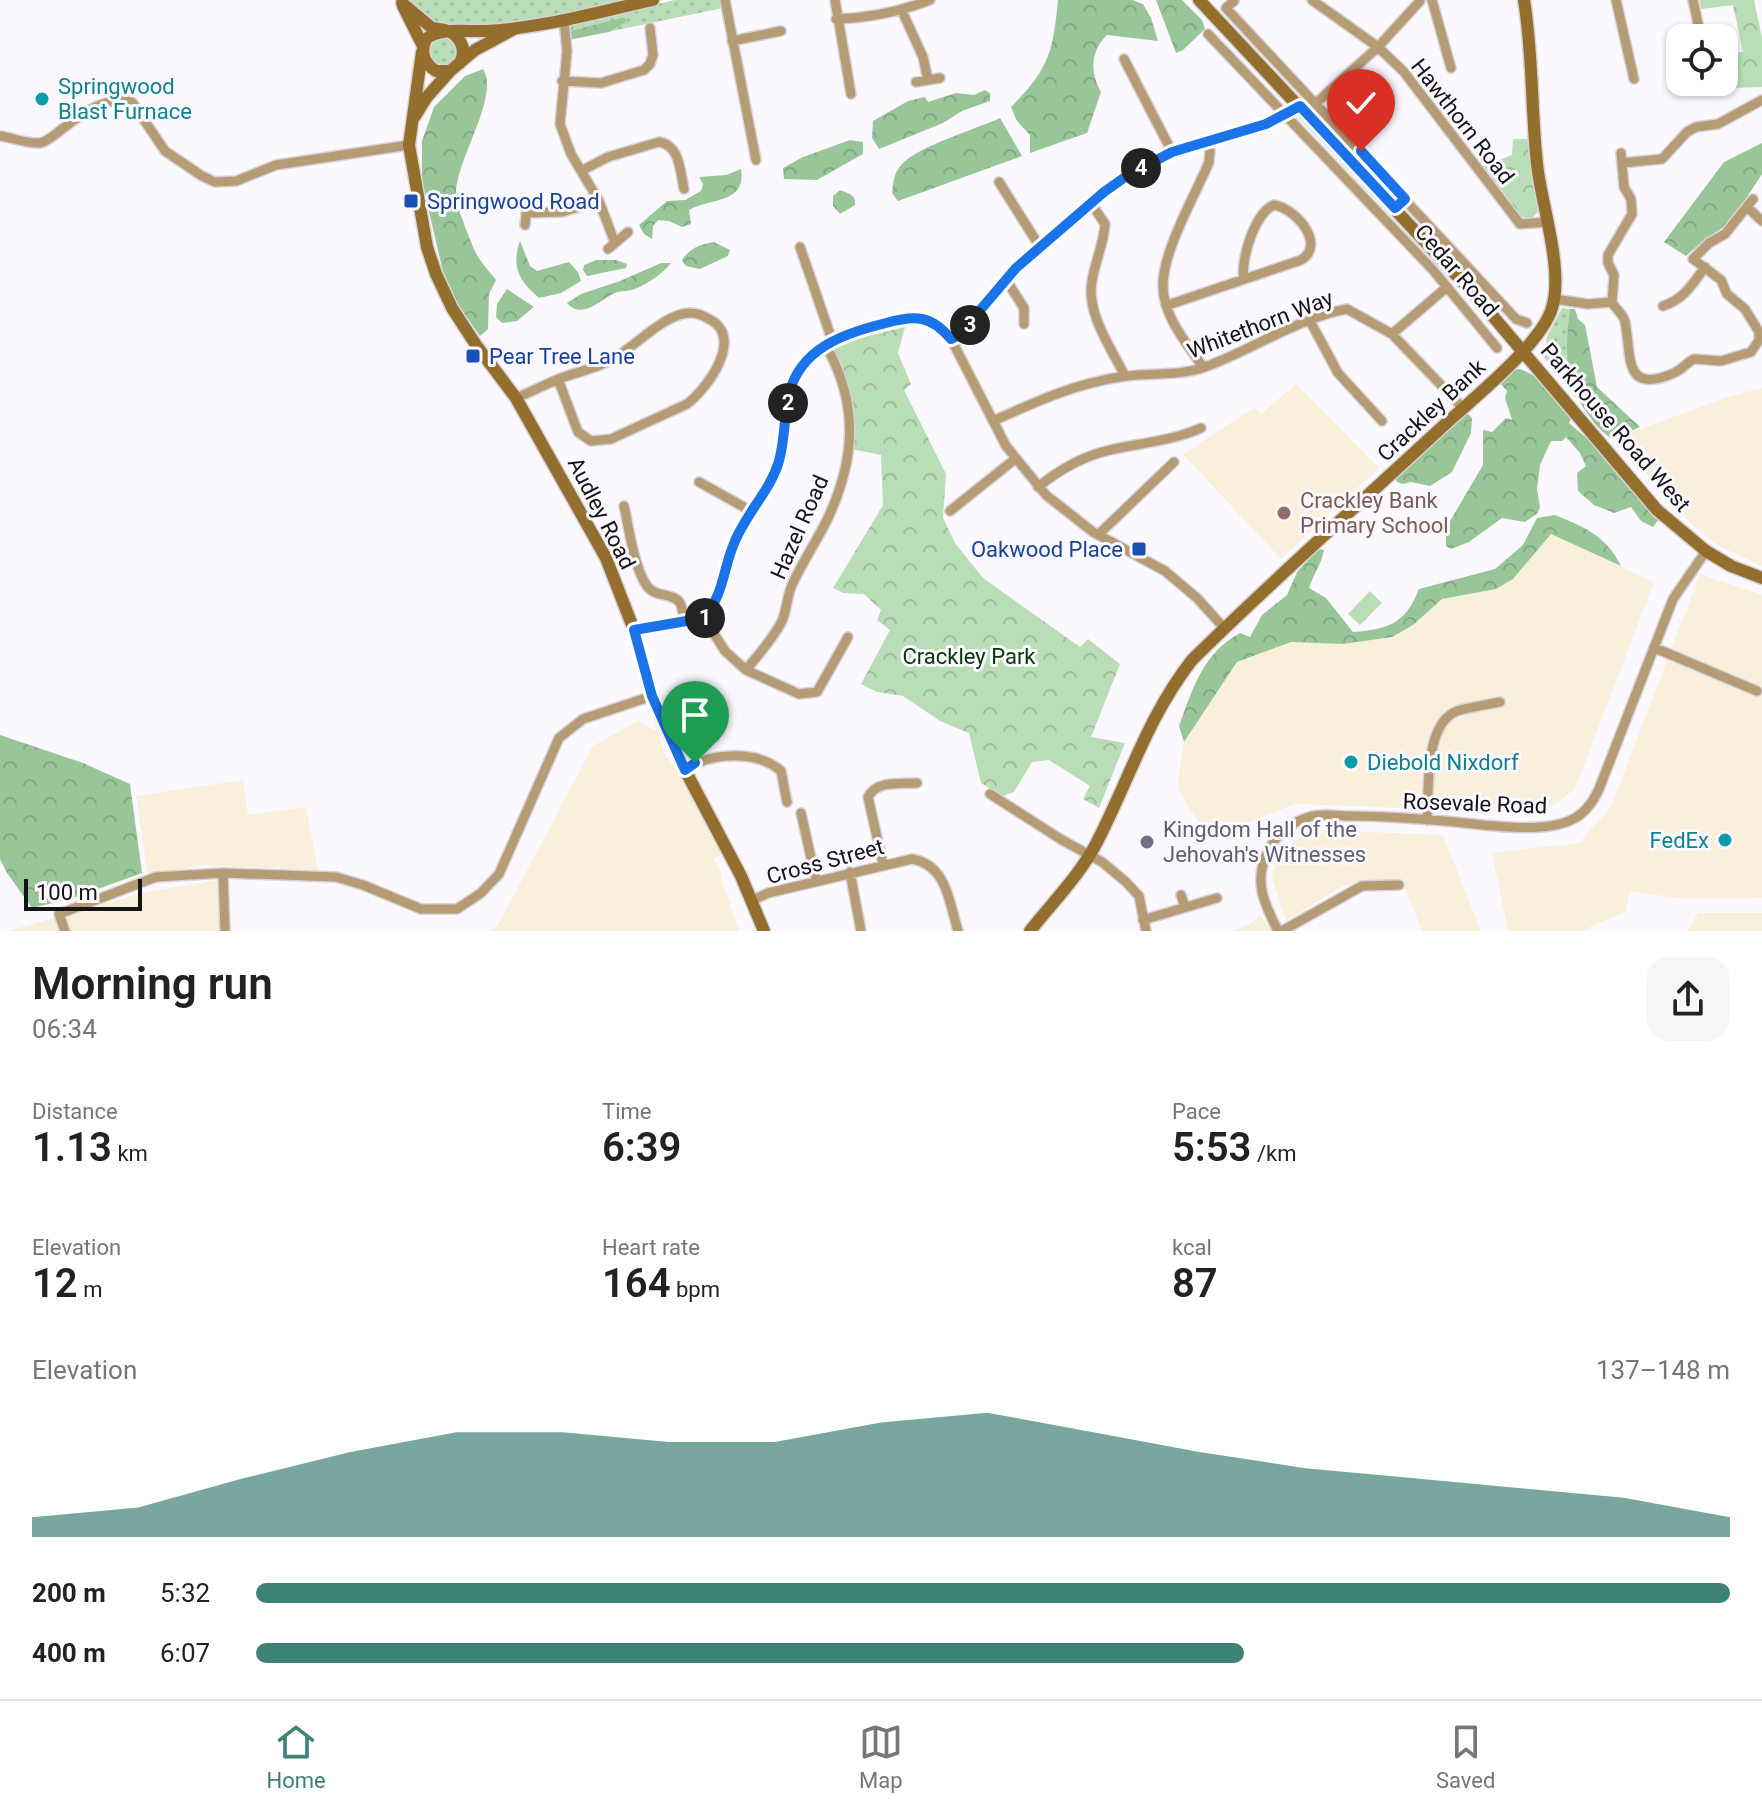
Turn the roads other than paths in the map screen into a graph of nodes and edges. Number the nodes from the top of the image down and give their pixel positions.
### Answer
1 (725, 0) edge
2 (835, 0) edge
3 (930, 0) edge
4 (1199, 0) edge
5 (1313, 0) edge
6 (1433, 0) edge
7 (1524, 0) edge
8 (1616, 0) edge
9 (1693, 0) edge
10 (648, 1) edge
11 (401, 2) edge
12 (1230, 5) edge
13 (1418, 6) edge
14 (902, 11) junction
15 (836, 19) junction
16 (564, 20) junction
17 (1698, 24) edge
18 (514, 29) junction
19 (781, 31) dead end
20 (450, 32) junction
21 (647, 36) dead end
22 (1213, 36) dead end
23 (732, 41) junction
24 (1378, 47) junction
25 (423, 49) junction
26 (1129, 60) dead end
27 (455, 67) junction
28 (1451, 68) dead end
29 (940, 78) dead end
30 (1634, 79) dead end
31 (928, 80) junction
32 (562, 81) junction
33 (916, 82) dead end
34 (851, 94) dead end
35 (1762, 100) edge
36 (1316, 103) junction
37 (1300, 106) junction
38 (1285, 115) junction
39 (413, 119) junction
40 (1, 136) edge
41 (1206, 141) junction
42 (409, 145) junction
43 (1172, 152) junction
44 (756, 160) dead end
45 (583, 170) junction
46 (999, 182) dead end
47 (684, 189) dead end
48 (1405, 199) junction
49 (599, 201) junction
50 (1091, 203) junction
51 (1395, 208) junction
52 (1762, 221) edge
53 (1547, 222) junction
54 (525, 225) dead end
55 (628, 232) dead end
56 (800, 247) dead end
57 (1040, 247) junction
58 (1693, 259) junction
59 (1705, 267) junction
60 (1685, 268) dead end
61 (1005, 278) junction
62 (1244, 279) junction
63 (1447, 287) junction
64 (1554, 299) junction
65 (1612, 302) junction
66 (1168, 305) junction
67 (1663, 306) dead end
68 (1310, 321) junction
69 (1527, 323) dead end
70 (1024, 324) dead end
71 (1392, 334) junction
72 (951, 339) junction
73 (829, 342) junction
74 (1497, 343) dead end
75 (1523, 350) junction
76 (1203, 367) junction
77 (1125, 376) junction
78 (558, 379) junction
79 (516, 398) junction
80 (1463, 408) junction
81 (993, 421) junction
82 (1382, 421) dead end
83 (1201, 428) dead end
84 (1015, 459) junction
85 (1174, 462) dead end
86 (699, 482) dead end
87 (1038, 487) junction
88 (624, 506) dead end
89 (751, 511) junction
90 (950, 511) dead end
91 (1098, 535) junction
92 (1706, 551) junction
93 (1762, 578) edge
94 (704, 618) junction
95 (684, 622) junction
96 (1225, 629) junction
97 (634, 630) junction
98 (848, 637) dead end
99 (1655, 648) junction
100 (746, 670) junction
101 (1757, 691) dead end
102 (652, 696) junction
103 (1500, 702) dead end
104 (685, 770) junction
105 (917, 783) dead end
106 (990, 794) dead end
107 (787, 802) dead end
108 (801, 813) dead end
109 (1427, 820) junction
110 (1089, 855) junction
111 (883, 864) junction
112 (850, 872) junction
113 (223, 873) junction
114 (816, 880) junction
115 (1399, 885) dead end
116 (1181, 895) dead end
117 (1217, 898) dead end
118 (751, 901) junction
119 (1185, 907) junction
120 (1143, 920) junction
121 (1037, 928) edge
122 (65, 931) edge
123 (225, 931) edge
124 (764, 931) edge
125 (861, 931) edge
126 (958, 931) edge
127 (1146, 931) edge
128 (1280, 931) edge

1 - 23 street
2 - 15 street
3 - 14 street
4 - 37 street, Cedar Road
5 - 24 street, Hawthorn Road
6 - 28 street
7 - 53 street, Crackley Bank
8 - 30 street
9 - 17 street
10 - 16 street
11 - 20 street
11 - 25 street
12 - 36 street
13 - 24 street
14 - 15 street
14 - 31 street
15 - 34 street
16 - 18 street
16 - 32 street
18 - 20 street
18 - 27 street, Audley Road
19 - 23 street
20 - 25 street
20 - 27 street
21 - 32 street
22 - 38 street, Cedar Road
23 - 44 street
24 - 36 street
24 - 53 street, Hawthorn Road
25 - 27 street
25 - 39 street, Audley Road
26 - 43 street
27 - 39 street, Audley Road
29 - 31 street
31 - 33 street
32 - 45 street
35 - 65 street
36 - 48 street
37 - 38 street
37 - 51 street, Cedar Road
38 - 41 street
38 - 63 street, Cedar Road
39 - 42 street, Audley Road
40 - 42 street
41 - 43 street
41 - 66 street
42 - 79 street, Audley Road
43 - 50 street
45 - 47 street
45 - 49 street
46 - 57 street
48 - 51 street, Cedar Road
48 - 69 street
49 - 54 street
49 - 55 street
50 - 57 street
50 - 77 street
51 - 75 street, Cedar Road
52 - 58 street
53 - 64 street, Crackley Bank
56 - 73 street, Hazel Road
57 - 61 street
58 - 59 street
58 - 60 street
59 - 65 street
59 - 67 street
61 - 70 street
61 - 72 street
62 - 62 street
62 - 66 street
63 - 71 street
63 - 74 street, Cedar Road
64 - 65 street
64 - 75 street, Crackley Bank
66 - 76 street
68 - 71 street, Whitethorn Way
68 - 76 street, Whitethorn Way
68 - 82 street
71 - 80 street, Whitethorn Way
72 - 73 street
72 - 81 street
73 - 89 street
73 - 100 street, Hazel Road
75 - 80 street, Crackley Bank
75 - 92 street, Parkhouse Road West
76 - 77 street, Whitethorn Way
77 - 81 street, Whitethorn Way
78 - 78 street
78 - 79 street
79 - 97 street, Audley Road
80 - 96 street, Crackley Bank
81 - 84 street
83 - 87 street
84 - 87 street
84 - 90 street
85 - 91 street
86 - 89 street
87 - 91 street
88 - 95 street
89 - 94 street
91 - 96 street
92 - 93 street, Parkhouse Road West
92 - 99 street, Rosevale Road
94 - 95 street
94 - 100 street
95 - 97 street
96 - 110 street, Crackley Bank
97 - 102 street, Audley Road
98 - 100 street
99 - 101 street
99 - 109 street, Rosevale Road
102 - 104 street, Audley Road
102 - 113 street
103 - 109 street
104 - 107 street
104 - 118 street, Audley Road
105 - 111 street
106 - 110 street
108 - 114 street
109 - 128 street, Rosevale Road
110 - 120 street
110 - 121 street, Crackley Bank
111 - 112 street, Cross Street
111 - 126 street, Cross Street
112 - 114 street, Cross Street
112 - 125 street
113 - 122 street
113 - 123 street
114 - 118 street, Cross Street
115 - 128 street
116 - 119 street
117 - 119 street
118 - 124 street, Audley Road
119 - 120 street
120 - 127 street

